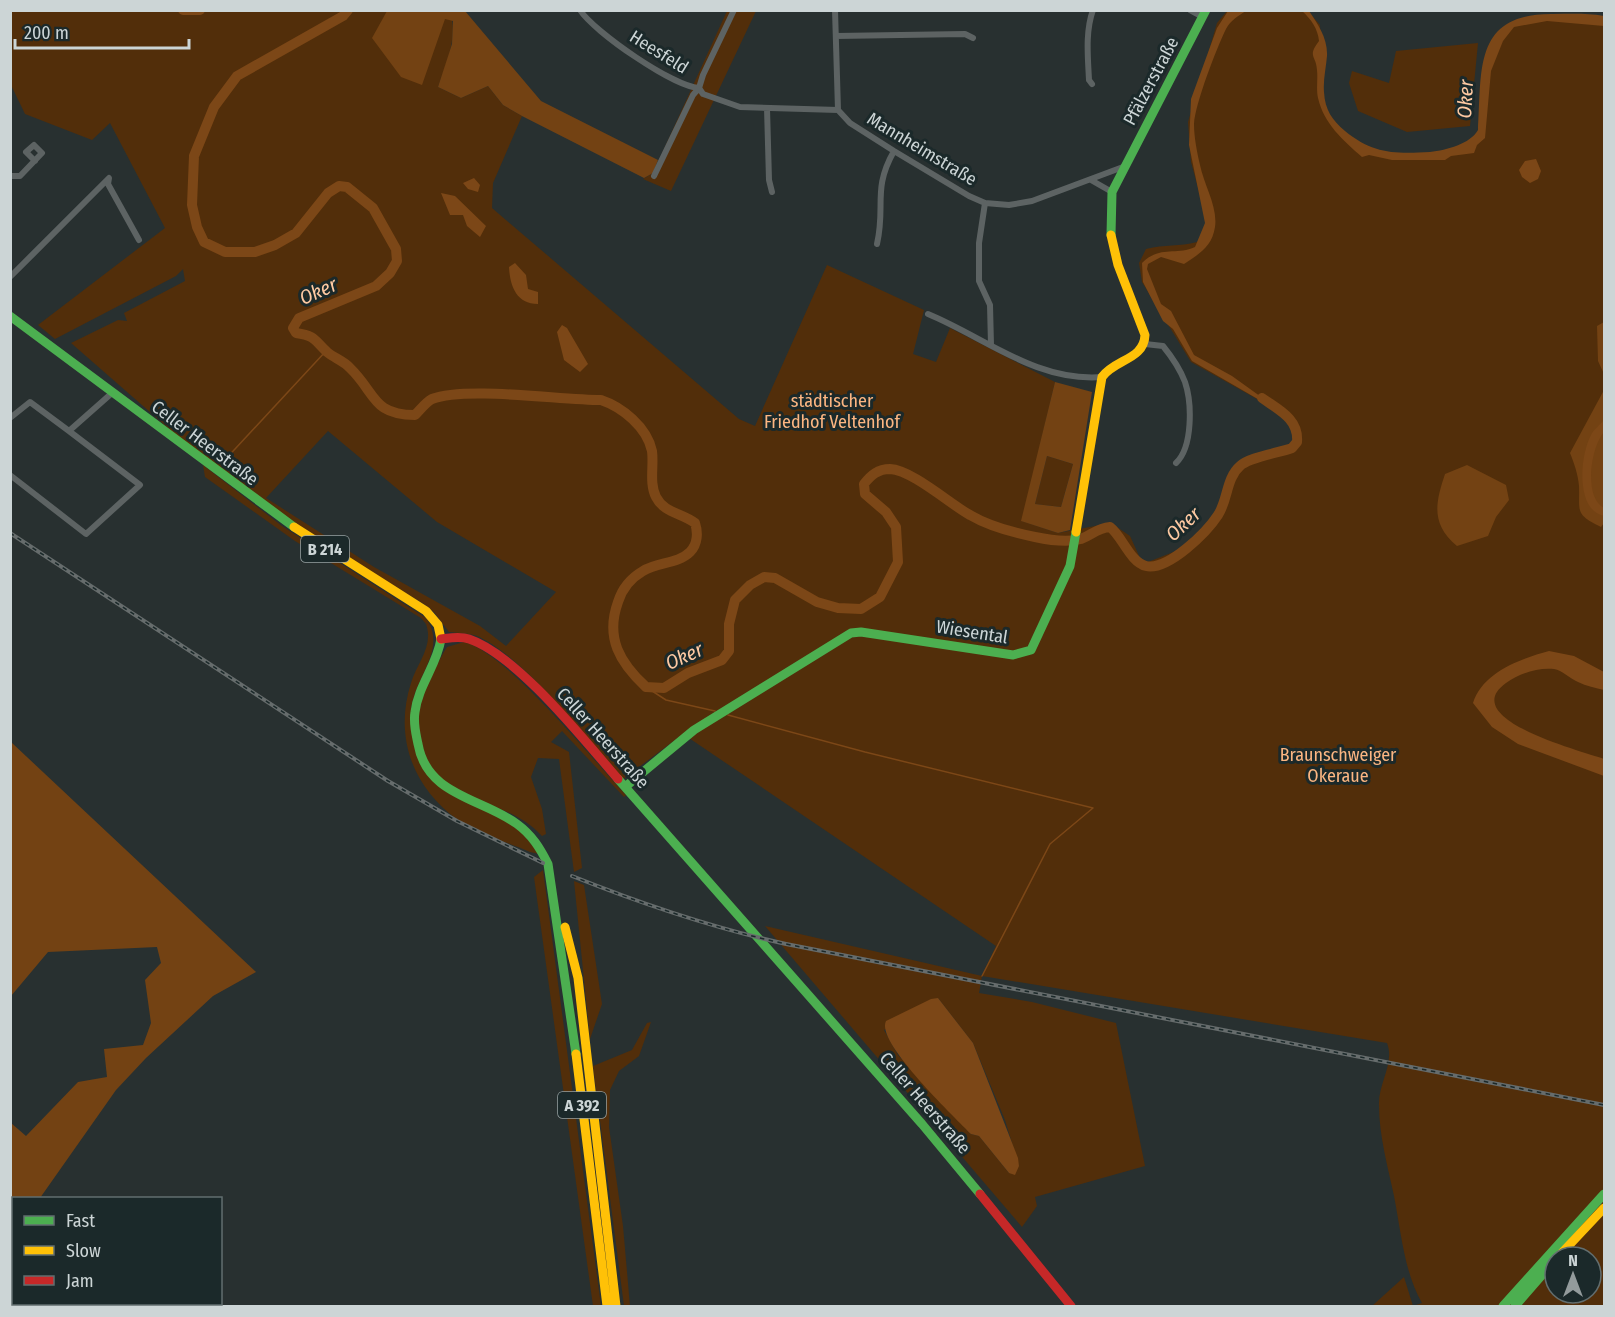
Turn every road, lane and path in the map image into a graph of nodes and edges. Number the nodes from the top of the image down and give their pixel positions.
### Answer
1 (580, 10) edge
2 (734, 10) edge
3 (836, 10) edge
4 (1093, 10) edge
5 (1190, 10) edge
6 (1205, 14) edge
7 (836, 36) junction
8 (973, 38) dead end
9 (1092, 84) dead end
10 (699, 88) junction
11 (767, 108) junction
12 (838, 110) junction
13 (894, 151) junction
14 (35, 161) dead end
15 (1123, 167) junction
16 (10, 176) edge
17 (654, 176) dead end
18 (1091, 180) junction
19 (772, 192) dead end
20 (1112, 192) junction
21 (985, 202) junction
22 (139, 240) dead end
23 (877, 244) dead end
24 (10, 277) edge
25 (928, 314) dead end
26 (10, 316) edge
27 (991, 345) junction
28 (1143, 348) junction
29 (1102, 377) junction
30 (112, 393) junction
31 (10, 418) edge
32 (69, 431) junction
33 (1176, 463) dead end
34 (10, 475) edge
35 (441, 639) junction
36 (625, 787) junction
37 (556, 903) junction
38 (1605, 1194) edge
39 (1605, 1208) edge
40 (1569, 1245) edge
41 (1543, 1273) edge
42 (607, 1306) edge
43 (616, 1306) edge
44 (1071, 1306) edge
45 (1503, 1306) edge
46 (1515, 1306) edge

1 - 10 street, Heesfeld
2 - 10 street
3 - 7 street
4 - 9 street
5 - 6 street
6 - 15 main road, Pfälzerstraße
7 - 8 street
7 - 12 street
10 - 11 street, Heesfeld
10 - 17 street
11 - 12 street, Heesfeld
11 - 19 street
12 - 13 street, Mannheimstraße
13 - 21 street, Mannheimstraße
13 - 23 street
14 - 16 street
15 - 18 street, Mannheimstraße
15 - 20 main road, Pfälzerstraße
18 - 20 street
18 - 21 street, Mannheimstraße
20 - 28 main road, Pfälzerstraße
21 - 27 street
22 - 24 street
25 - 27 street
26 - 30 main road, Celler Heerstraße / B 214
27 - 29 street
28 - 29 main road
28 - 33 street
29 - 36 main road, Wiesental
30 - 32 street
30 - 35 main road, Celler Heerstraße / B 214
31 - 32 street
32 - 34 street
35 - 36 main road, Celler Heerstraße
35 - 37 main road
36 - 44 main road, Celler Heerstraße
37 - 42 main road, A 392
37 - 43 main road, A 392
38 - 45 main road
39 - 40 main road
41 - 46 main road

